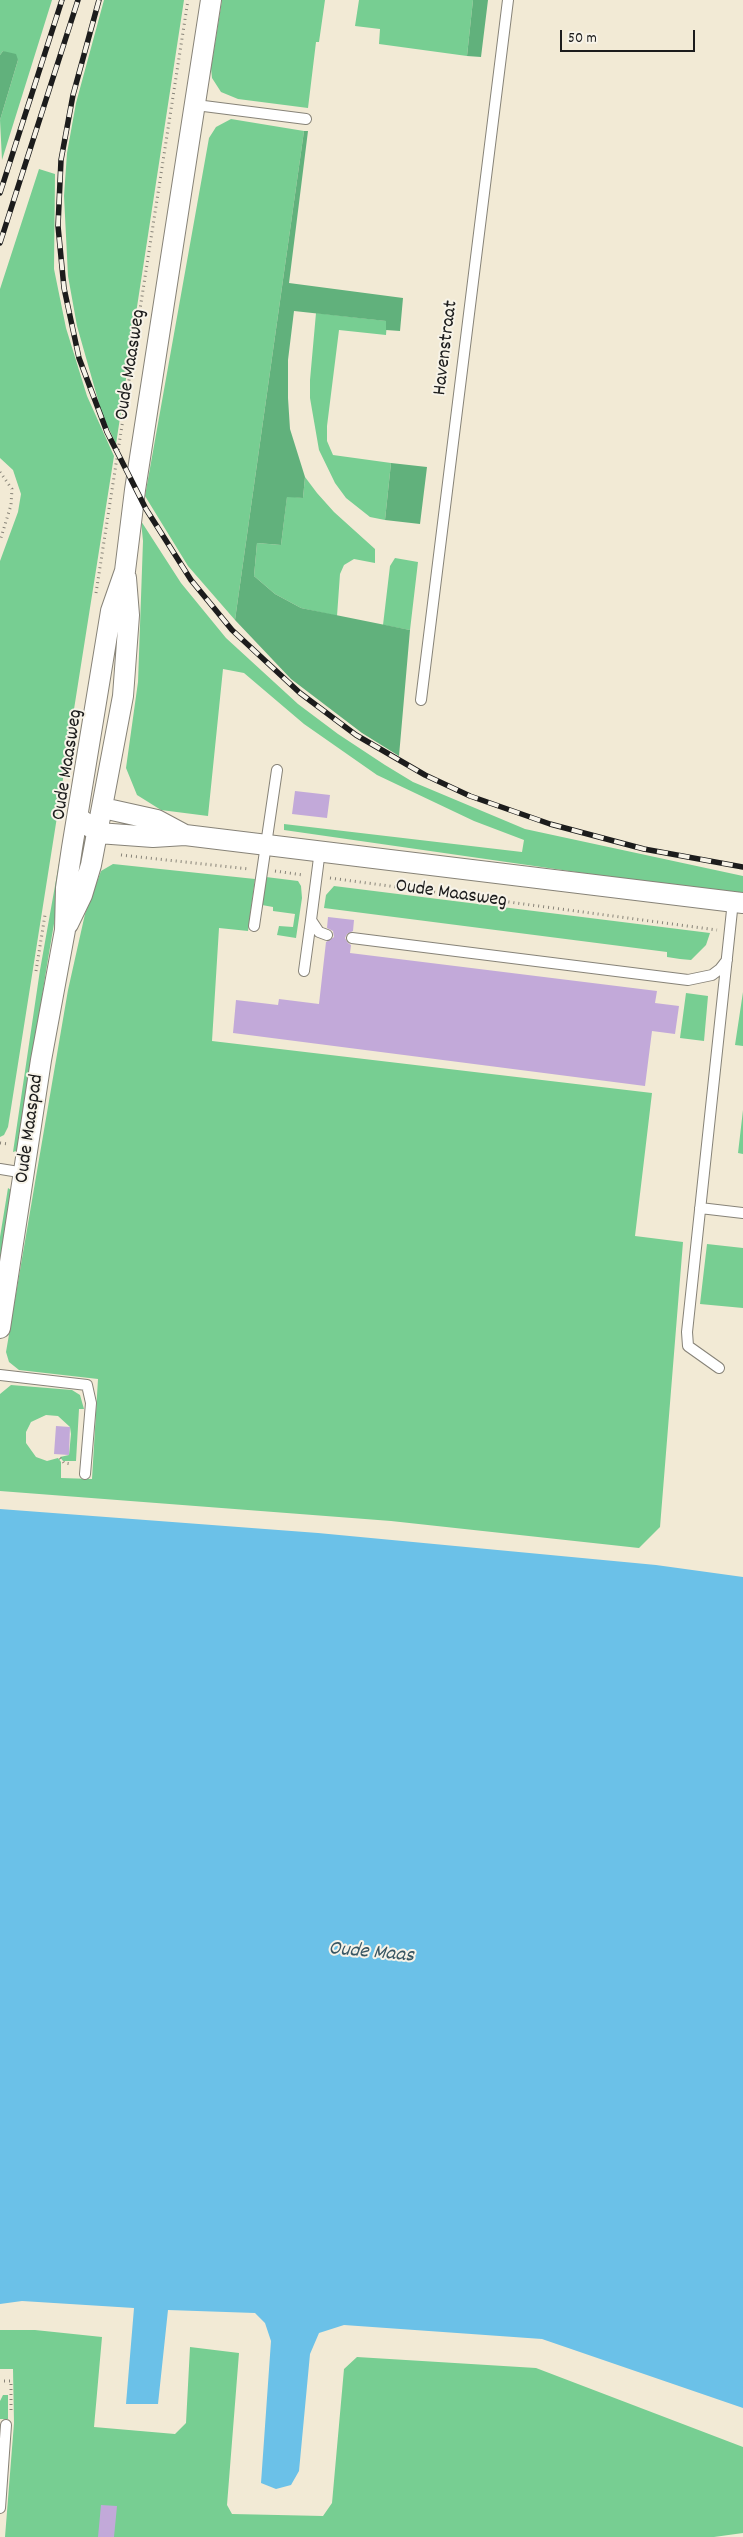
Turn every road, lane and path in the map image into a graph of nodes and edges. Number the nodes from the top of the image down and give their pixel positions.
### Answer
1 (188, 0) edge
2 (211, 0) edge
3 (508, 0) edge
4 (196, 105) junction
5 (306, 119) dead end
6 (0, 472) edge
7 (0, 541) edge
8 (125, 572) junction
9 (94, 602) dead end
10 (421, 700) dead end
11 (277, 770) dead end
12 (103, 808) junction
13 (78, 817) junction
14 (185, 835) junction
15 (96, 842) junction
16 (265, 844) junction
17 (320, 850) junction
18 (261, 870) junction
19 (315, 876) junction
20 (738, 902) edge
21 (311, 920) junction
22 (254, 926) dead end
23 (65, 930) junction
24 (730, 932) junction
25 (327, 935) dead end
26 (352, 938) dead end
27 (727, 960) junction
28 (304, 972) dead end
29 (0, 1143) edge
30 (10, 1144) dead end
31 (0, 1169) edge
32 (25, 1173) junction
33 (700, 1208) junction
34 (743, 1213) edge
35 (0, 1328) edge
36 (719, 1368) dead end
37 (0, 1375) edge
38 (85, 1474) dead end
39 (4, 2381) dead end
40 (6, 2425) joint
41 (0, 2508) edge

1 - 9 path, Oude Maasweg
2 - 4 street, Oude Maasweg
3 - 10 lane, Havenstraat
4 - 5 lane
4 - 8 street, Oude Maasweg
6 - 7 path
8 - 12 street, Oude Maasweg
8 - 13 street, Oude Maasweg
11 - 16 lane
12 - 13 street
12 - 14 street, Oude Maasweg
12 - 15 street, Oude Maasweg
13 - 15 street, Oude Maasweg
13 - 23 street, Oude Maaspad
14 - 15 street, Oude Maasweg
14 - 16 street, Oude Maasweg
15 - 18 path, Oude Maasweg
15 - 23 street, Oude Maaspad
16 - 17 street, Oude Maasweg
16 - 18 lane
17 - 19 lane
17 - 20 street, Oude Maasweg
18 - 19 path, Oude Maasweg
18 - 22 lane
19 - 21 lane
19 - 24 path, Oude Maasweg
20 - 24 lane
21 - 25 lane
21 - 28 lane
23 - 32 street, Oude Maaspad
24 - 27 lane
26 - 27 lane
27 - 33 lane
29 - 30 path
31 - 32 lane
32 - 35 street, Oude Maaspad
33 - 34 lane
33 - 36 lane
37 - 38 lane
39 - 40 path
40 - 41 lane

